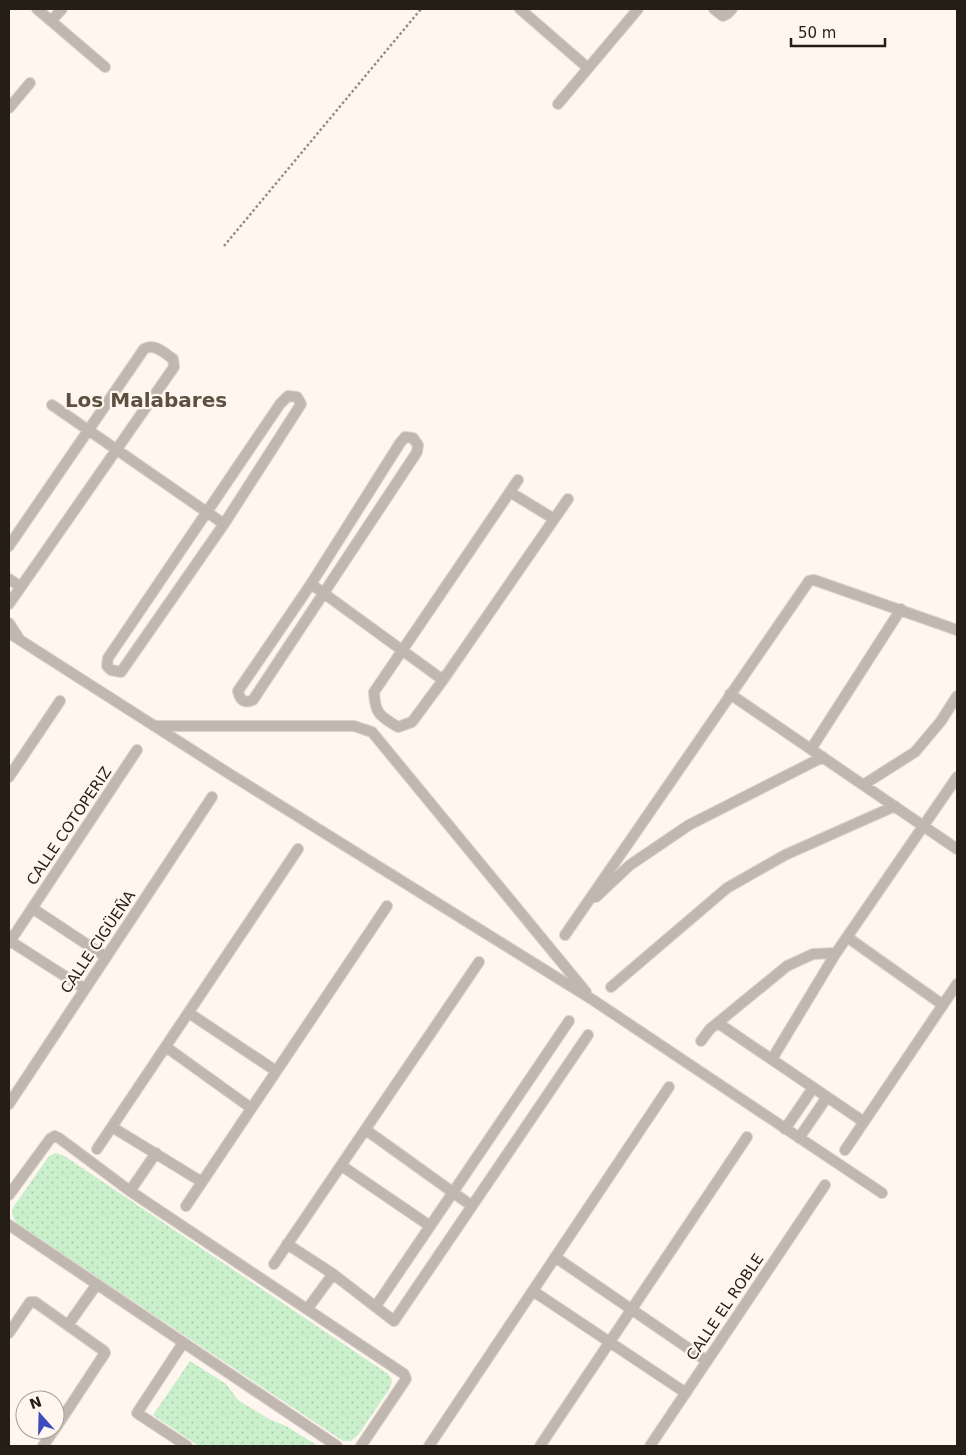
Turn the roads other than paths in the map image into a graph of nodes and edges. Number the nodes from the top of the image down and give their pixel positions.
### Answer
1 (37, 9) edge
2 (62, 9) edge
3 (520, 9) edge
4 (638, 9) edge
5 (714, 9) edge
6 (732, 9) edge
7 (51, 21) junction
8 (105, 67) dead end
9 (588, 68) junction
10 (30, 83) dead end
11 (558, 104) dead end
12 (9, 108) edge
13 (52, 405) dead end
14 (88, 430) junction
15 (116, 450) junction
16 (518, 480) dead end
17 (510, 492) junction
18 (568, 499) dead end
19 (207, 512) junction
20 (554, 519) junction
21 (224, 524) junction
22 (9, 546) edge
23 (9, 579) edge
24 (311, 584) junction
25 (21, 587) junction
26 (324, 593) junction
27 (9, 604) edge
28 (901, 610) junction
29 (9, 623) edge
30 (957, 630) edge
31 (9, 633) edge
32 (20, 640) junction
33 (402, 652) junction
34 (443, 680) junction
35 (730, 694) junction
36 (957, 696) edge
37 (60, 701) dead end
38 (384, 718) junction
39 (154, 726) junction
40 (372, 732) junction
41 (811, 749) junction
42 (137, 750) dead end
43 (823, 757) junction
44 (9, 777) edge
45 (957, 777) edge
46 (864, 785) junction
47 (212, 797) dead end
48 (895, 806) junction
49 (923, 826) junction
50 (298, 849) dead end
51 (957, 849) edge
52 (387, 906) dead end
53 (32, 908) junction
54 (582, 910) junction
55 (565, 935) dead end
56 (847, 937) junction
57 (9, 942) edge
58 (836, 953) junction
59 (106, 956) junction
60 (479, 962) dead end
61 (957, 984) edge
62 (611, 987) dead end
63 (84, 989) junction
64 (593, 1000) junction
65 (943, 1005) junction
66 (189, 1013) junction
67 (569, 1021) dead end
68 (718, 1023) junction
69 (588, 1035) dead end
70 (701, 1041) dead end
71 (166, 1047) junction
72 (772, 1059) junction
73 (276, 1071) junction
74 (669, 1087) dead end
75 (813, 1088) junction
76 (827, 1097) junction
77 (9, 1104) edge
78 (252, 1108) junction
79 (864, 1122) junction
80 (112, 1127) junction
81 (785, 1128) junction
82 (366, 1130) junction
83 (747, 1137) dead end
84 (799, 1138) junction
85 (97, 1149) dead end
86 (845, 1150) dead end
87 (156, 1153) junction
88 (342, 1166) junction
89 (202, 1182) junction
90 (825, 1185) dead end
91 (130, 1191) junction
92 (453, 1192) junction
93 (882, 1194) dead end
94 (9, 1195) edge
95 (186, 1206) dead end
96 (472, 1206) junction
97 (9, 1224) edge
98 (430, 1226) junction
99 (288, 1244) junction
100 (555, 1257) junction
101 (274, 1264) dead end
102 (333, 1274) junction
103 (97, 1284) junction
104 (533, 1291) junction
105 (376, 1306) junction
106 (308, 1308) junction
107 (632, 1310) junction
108 (68, 1325) junction
109 (9, 1333) edge
110 (183, 1342) junction
111 (610, 1342) junction
112 (707, 1362) junction
113 (686, 1393) junction
114 (65, 1415) edge
115 (187, 1446) edge
116 (337, 1446) edge
117 (361, 1446) edge
118 (429, 1446) edge
119 (540, 1446) edge
120 (650, 1446) edge

1 - 7 street
2 - 7 street
3 - 9 street
4 - 9 street
5 - 6 street
7 - 8 street
9 - 11 street
10 - 12 street
13 - 14 street
14 - 15 street
14 - 15 street
14 - 22 street
15 - 19 street
15 - 25 street
16 - 17 street
17 - 20 street
17 - 33 street
18 - 20 street
19 - 21 street
19 - 21 street
19 - 21 street
20 - 34 street
23 - 25 street
24 - 26 street
24 - 26 street
24 - 26 street
25 - 27 street
26 - 33 street
28 - 30 street
28 - 35 street
28 - 41 street
29 - 32 street
31 - 32 street
32 - 39 street
33 - 34 street
33 - 38 street
34 - 38 street
35 - 41 street
35 - 54 street
36 - 46 street
37 - 44 street
38 - 40 street
39 - 40 street
39 - 64 street
40 - 64 street
41 - 43 street
42 - 53 street, CALLE COTOPERIZ
43 - 46 street
43 - 54 street
45 - 49 street
46 - 48 street
47 - 59 street, CALLE CIGÜEÑA
48 - 49 street
48 - 62 street
49 - 51 street
49 - 56 street
50 - 66 street
52 - 73 street
53 - 57 street, CALLE COTOPERIZ
53 - 59 street
54 - 55 street
56 - 58 street
56 - 65 street
57 - 63 street
58 - 68 street
58 - 72 street
59 - 63 street, CALLE CIGÜEÑA
60 - 82 street
61 - 65 street
63 - 77 street, CALLE CIGÜEÑA
64 - 81 street
65 - 79 street
66 - 71 street
66 - 73 street
67 - 92 street
68 - 70 street
68 - 72 street
69 - 96 street
71 - 78 street
71 - 80 street
72 - 75 street
73 - 78 street
74 - 100 street
75 - 76 street
75 - 81 street
76 - 79 street
76 - 84 street
78 - 89 street
79 - 86 street
80 - 85 street
80 - 87 street
81 - 84 street
82 - 88 street
82 - 92 street
83 - 107 street
84 - 93 street
87 - 89 street
87 - 91 street
88 - 98 street
88 - 99 street
89 - 95 street
90 - 112 street, CALLE EL ROBLE
91 - 94 street
91 - 106 street
92 - 96 street
92 - 98 street
96 - 105 street
97 - 103 street
98 - 105 street
99 - 101 street
99 - 102 street
100 - 104 street
100 - 107 street
102 - 105 street
102 - 106 street
103 - 108 street
103 - 110 street
104 - 111 street
104 - 118 street
106 - 117 street
107 - 111 street
107 - 112 street
108 - 109 street
108 - 114 street
110 - 115 street
110 - 116 street
111 - 113 street
111 - 119 street
112 - 113 street, CALLE EL ROBLE
113 - 120 street, CALLE EL ROBLE

